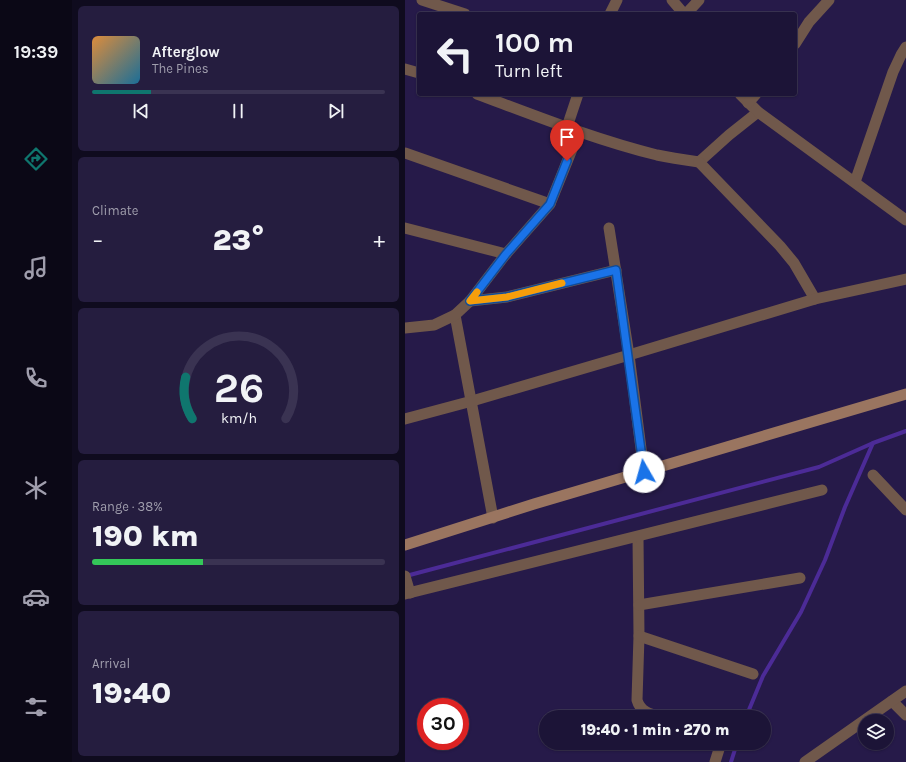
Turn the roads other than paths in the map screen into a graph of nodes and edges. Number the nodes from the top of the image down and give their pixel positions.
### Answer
1 (422, 0) edge
2 (617, 0) edge
3 (672, 0) edge
4 (699, 0) edge
5 (829, 0) edge
6 (459, 12) edge
7 (611, 12) edge
8 (683, 12) edge
9 (687, 12) edge
10 (797, 41) edge
11 (906, 47) edge
12 (405, 69) edge
13 (417, 72) edge
14 (482, 96) edge
15 (577, 96) edge
16 (742, 96) edge
17 (754, 96) edge
18 (748, 103) junction
19 (758, 112) junction
20 (567, 127) junction
21 (579, 132) junction
22 (405, 153) edge
23 (699, 162) junction
24 (855, 182) junction
25 (550, 204) junction
26 (906, 220) edge
27 (405, 228) edge
28 (609, 228) dead end
29 (506, 254) junction
30 (616, 270) junction
31 (906, 278) edge
32 (815, 299) junction
33 (470, 301) junction
34 (455, 315) junction
35 (405, 328) edge
36 (629, 355) junction
37 (906, 394) edge
38 (472, 401) junction
39 (405, 419) edge
40 (644, 472) junction
41 (873, 475) dead end
42 (821, 490) dead end
43 (906, 510) edge
44 (493, 518) junction
45 (638, 537) junction
46 (405, 545) edge
47 (406, 578) edge
48 (800, 578) dead end
49 (407, 594) edge
50 (639, 605) junction
51 (639, 636) junction
52 (753, 674) dead end
53 (906, 691) edge
54 (892, 701) junction
55 (643, 710) edge
56 (906, 715) edge
57 (719, 750) edge
58 (715, 762) edge
59 (805, 762) edge

1 - 6 street
2 - 7 street
3 - 8 street
4 - 9 street
5 - 10 street
11 - 24 street
12 - 13 street
14 - 20 street
15 - 20 street
16 - 18 street
17 - 18 street
18 - 19 street
19 - 23 street
19 - 24 street
20 - 21 street
21 - 23 street
21 - 25 street
22 - 25 street
23 - 32 street
24 - 26 street
25 - 29 street
27 - 29 street
28 - 30 street
29 - 33 street
30 - 33 street
30 - 36 street
31 - 32 street
32 - 36 street
33 - 34 street
34 - 35 street
34 - 38 street
36 - 38 street
36 - 40 street
37 - 40 main road
38 - 39 street
38 - 44 street
40 - 44 main road
41 - 43 street
42 - 45 street
44 - 46 main road
45 - 49 street
45 - 50 street
47 - 49 street
48 - 50 street
50 - 51 street
51 - 52 street
51 - 55 street
53 - 54 street
54 - 56 street
54 - 59 street
57 - 58 street

